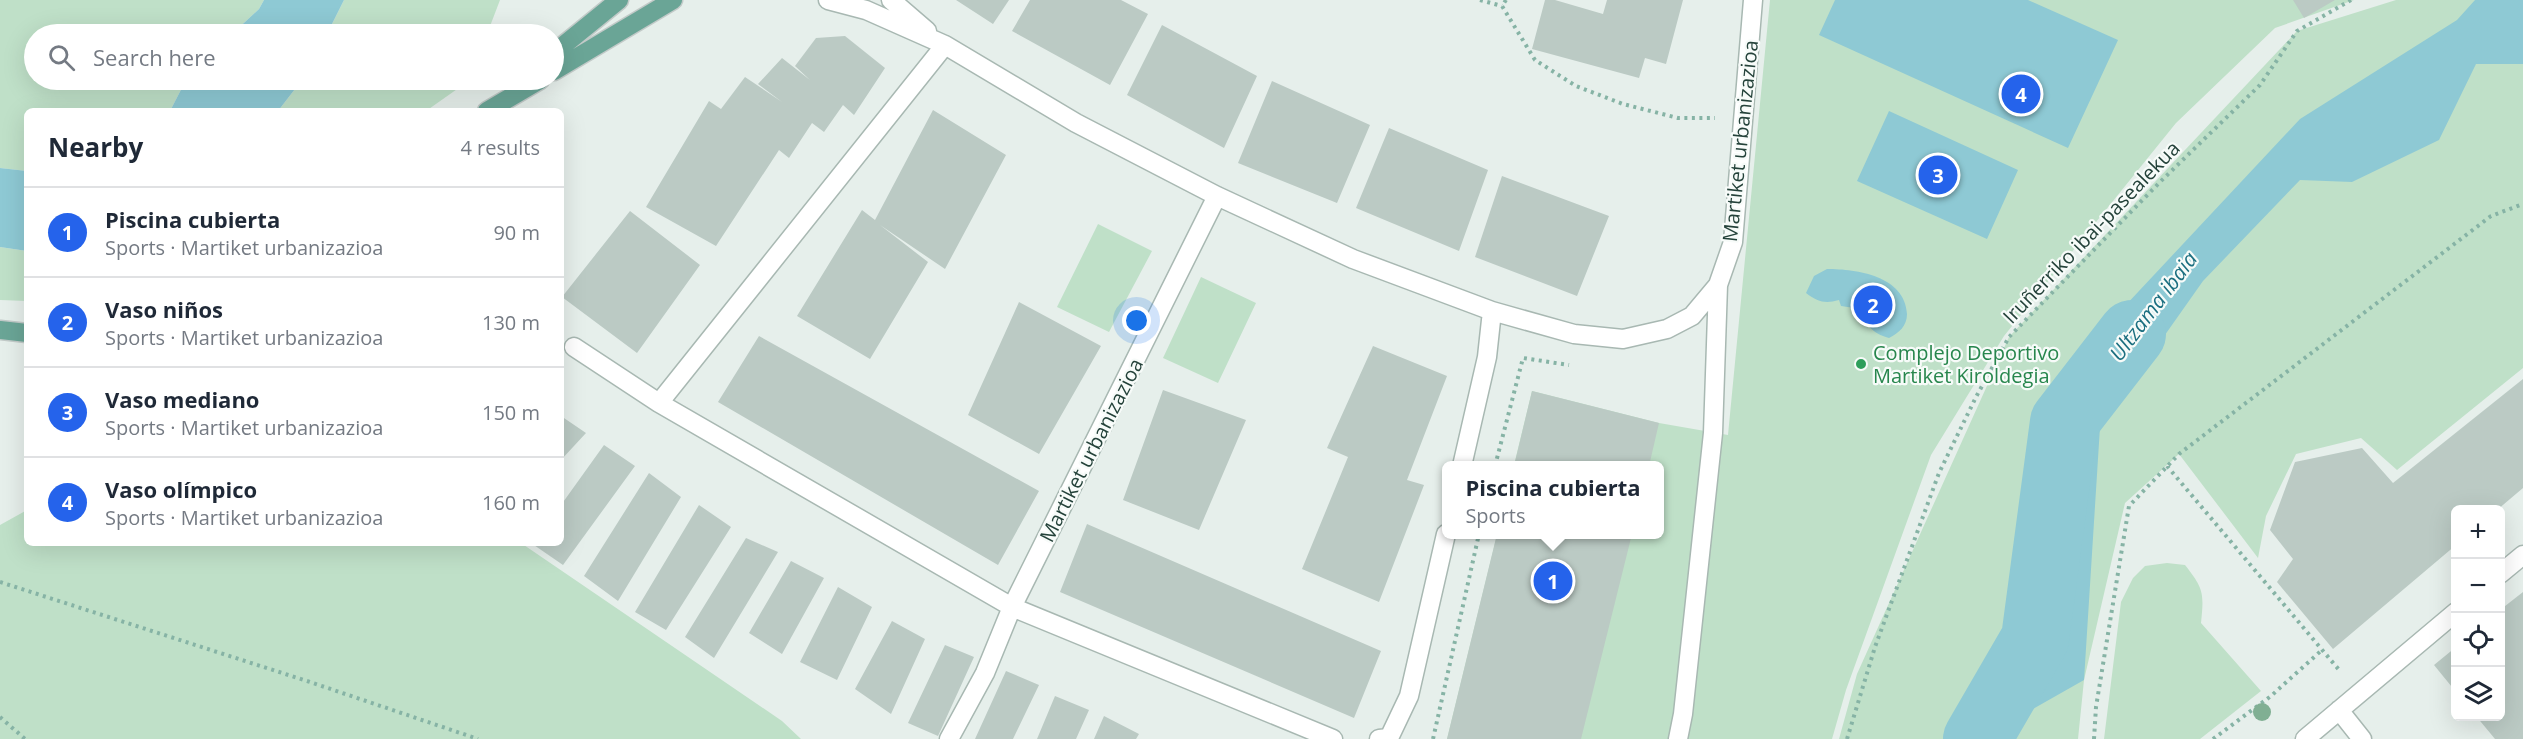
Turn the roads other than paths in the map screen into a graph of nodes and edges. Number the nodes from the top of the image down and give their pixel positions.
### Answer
1 (619, 0) edge
2 (673, 0) edge
3 (828, 0) edge
4 (891, 0) edge
5 (1754, 0) edge
6 (564, 44) edge
7 (945, 45) junction
8 (564, 65) edge
9 (507, 90) edge
10 (523, 90) edge
11 (485, 108) edge
12 (492, 108) edge
13 (1217, 196) junction
14 (1718, 285) junction
15 (1492, 311) junction
16 (0, 330) edge
17 (24, 333) edge
18 (574, 347) dead end
19 (659, 403) junction
20 (1463, 461) edge
21 (1445, 539) edge
22 (2523, 555) edge
23 (2505, 570) edge
24 (1012, 607) junction
25 (2455, 613) edge
26 (2339, 710) junction
27 (949, 739) edge
28 (1333, 739) edge
29 (1379, 739) edge
30 (1678, 739) edge
31 (2305, 739) edge
32 (2362, 739) edge

1 - 6 main road
2 - 8 main road
3 - 7 street, Martiket urbanizazioa
4 - 7 street, Martiket urbanizazioa
5 - 14 street, Martiket urbanizazioa
7 - 13 street, Martiket urbanizazioa
7 - 19 street
9 - 11 main road
10 - 12 main road
13 - 15 street, Martiket urbanizazioa
13 - 24 street, Martiket urbanizazioa
14 - 15 street, Martiket urbanizazioa
14 - 30 street
15 - 20 street
16 - 17 main road
18 - 19 street
19 - 24 street
21 - 29 street
22 - 23 street
24 - 27 street, Martiket urbanizazioa
24 - 28 street
25 - 26 street
26 - 31 street
26 - 32 street

